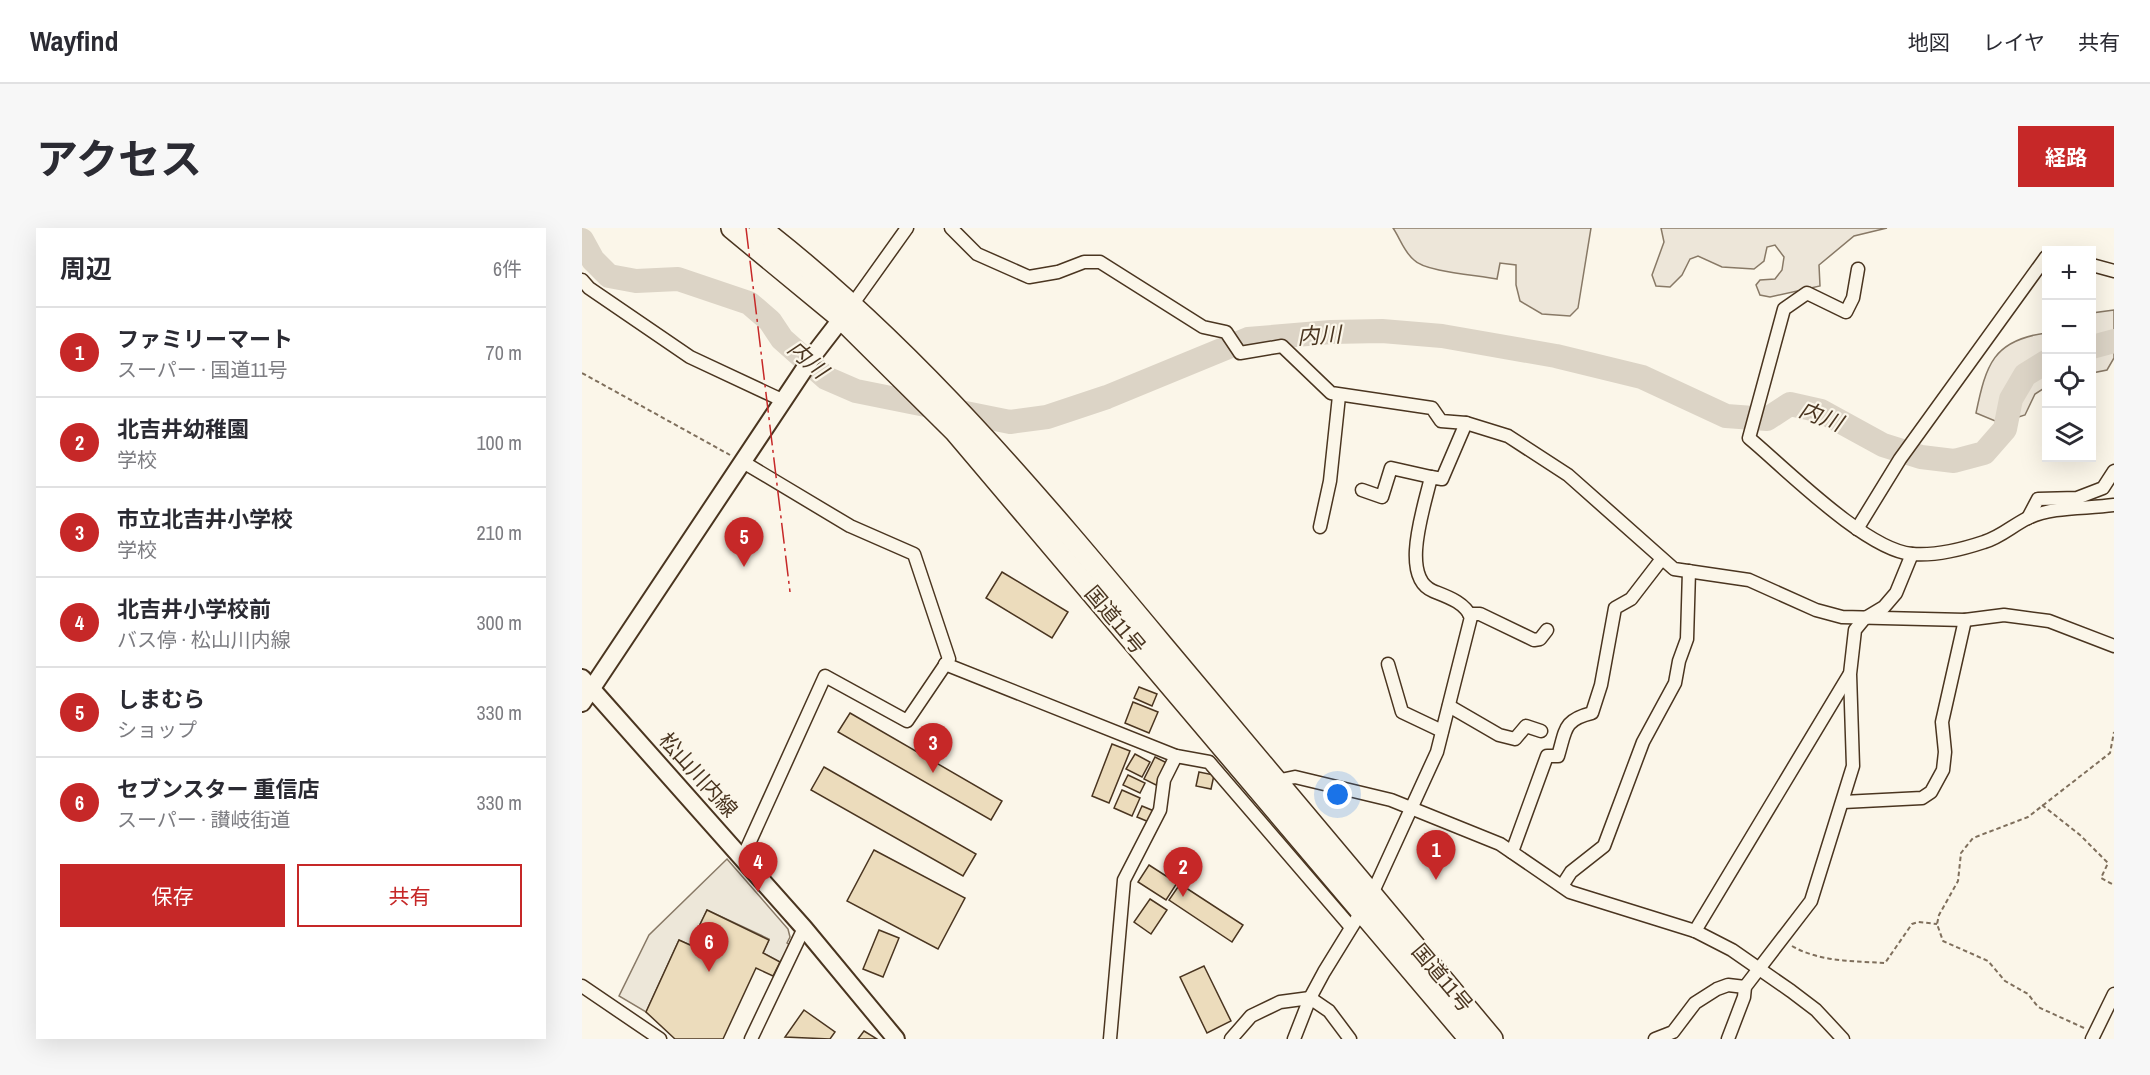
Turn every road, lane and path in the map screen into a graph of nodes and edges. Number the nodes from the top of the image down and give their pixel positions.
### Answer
1 (732, 228) edge
2 (760, 228) edge
3 (907, 228) edge
4 (951, 228) edge
5 (2042, 263) edge
6 (2096, 266) edge
7 (1858, 268) dead end
8 (2114, 271) edge
9 (582, 280) edge
10 (847, 312) junction
11 (582, 373) edge
12 (1339, 396) junction
13 (784, 401) junction
14 (1466, 423) junction
15 (743, 462) junction
16 (2114, 471) edge
17 (1431, 477) junction
18 (1362, 490) dead end
19 (2114, 505) edge
20 (2028, 518) junction
21 (1320, 527) dead end
22 (1857, 529) junction
23 (1911, 554) junction
24 (1661, 560) junction
25 (1689, 571) junction
26 (1469, 614) junction
27 (1864, 619) junction
28 (1965, 620) junction
29 (1546, 630) dead end
30 (2114, 646) edge
31 (945, 664) junction
32 (1388, 664) dead end
33 (1850, 674) junction
34 (585, 690) edge
35 (1449, 706) junction
36 (1442, 731) junction
37 (1541, 731) dead end
38 (2114, 732) edge
39 (2110, 753) junction
40 (2114, 755) edge
41 (1176, 756) junction
42 (1276, 781) junction
43 (1843, 802) junction
44 (2042, 806) junction
45 (1412, 808) junction
46 (1512, 852) junction
47 (742, 859) junction
48 (2114, 885) edge
49 (1562, 886) junction
50 (1361, 911) junction
51 (1936, 924) junction
52 (804, 928) junction
53 (1695, 931) junction
54 (1782, 940) junction
55 (1760, 970) junction
56 (582, 986) edge
57 (1745, 987) junction
58 (2114, 994) edge
59 (1310, 998) junction
60 (2114, 1022) edge
61 (2096, 1031) edge
62 (660, 1039) edge
63 (751, 1039) edge
64 (896, 1039) edge
65 (1110, 1039) edge
66 (1231, 1039) edge
67 (1294, 1039) edge
68 (1350, 1039) edge
69 (1470, 1039) edge
70 (1492, 1039) edge
71 (1655, 1039) edge
72 (1728, 1039) edge
73 (1843, 1039) edge

1 - 10 highway, 国道11号
2 - 10 highway, 国道11号
3 - 10 street
4 - 12 street
5 - 22 street
6 - 8 street
7 - 22 street
9 - 13 street
10 - 13 main road
10 - 42 highway, 国道11号
10 - 50 highway, 国道11号
11 - 15 path
12 - 14 street
12 - 21 street
13 - 15 main road
14 - 17 street
14 - 24 street
15 - 31 street
15 - 34 main road
16 - 20 street
17 - 18 street
17 - 26 street
19 - 20 street
20 - 23 street
22 - 23 street
23 - 27 street
24 - 25 street
24 - 46 street
25 - 27 street
25 - 49 street
26 - 29 street
26 - 35 street
27 - 28 street
27 - 33 street
28 - 30 street
28 - 43 street
31 - 41 street
31 - 47 street
32 - 36 street
33 - 43 street
33 - 53 street
34 - 47 main road, 松山川内線
35 - 36 street
35 - 37 street
36 - 45 street
38 - 39 path
39 - 40 path
39 - 44 path
41 - 50 street
41 - 65 street
42 - 45 street
42 - 50 highway, 国道11号
43 - 54 street
44 - 48 path
44 - 51 path
45 - 46 street
45 - 50 street
46 - 49 street
47 - 52 main road, 松山川内線
49 - 53 street
50 - 59 street
50 - 69 highway, 国道11号
50 - 70 highway, 国道11号
51 - 54 path
51 - 61 path
52 - 63 street
52 - 64 main road, 松山川内線
53 - 55 street
54 - 55 street
55 - 57 street
55 - 73 street
56 - 62 street
57 - 71 street
57 - 72 street
58 - 61 street
59 - 66 street
59 - 67 street
59 - 68 street
60 - 61 street

